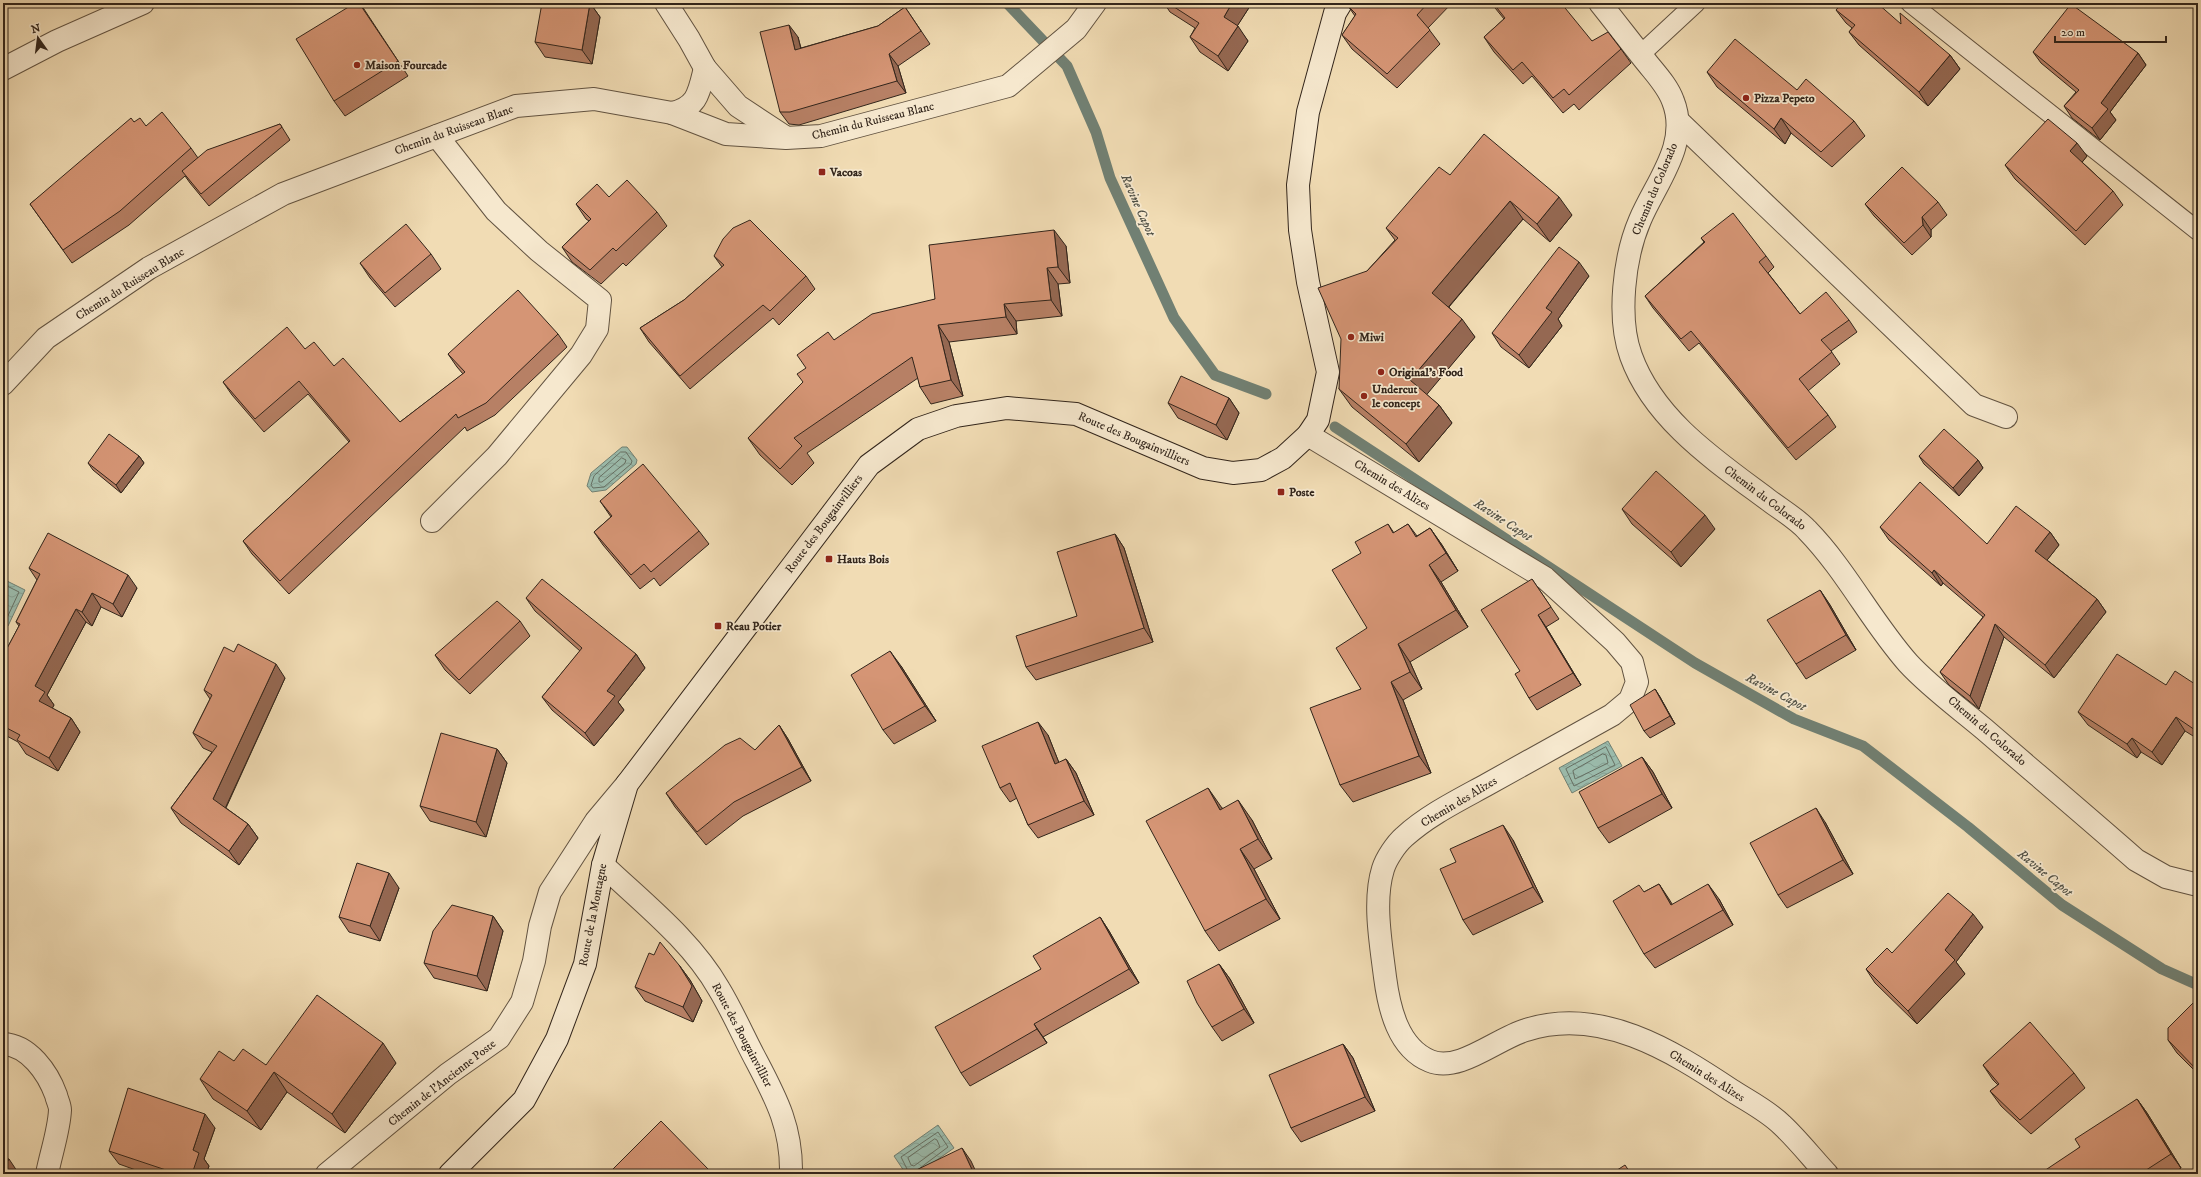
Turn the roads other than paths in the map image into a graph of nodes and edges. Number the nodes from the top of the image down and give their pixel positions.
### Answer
1 (143, 3) edge
2 (666, 3) edge
3 (1096, 3) edge
4 (1341, 3) edge
5 (1600, 3) edge
6 (1696, 3) edge
7 (1910, 3) edge
8 (1641, 54) junction
9 (705, 68) junction
10 (3, 69) edge
11 (672, 113) junction
12 (1679, 122) junction
13 (437, 136) junction
14 (786, 138) junction
15 (2198, 231) edge
16 (3, 384) edge
17 (2006, 417) dead end
18 (1308, 435) junction
19 (432, 521) dead end
20 (627, 784) junction
21 (603, 865) junction
22 (2198, 885) edge
23 (3, 1044) edge
24 (1818, 1171) edge
25 (47, 1174) edge
26 (327, 1174) edge
27 (450, 1174) edge
28 (791, 1174) edge

1 - 10 street
2 - 9 street
3 - 14 street, Chemin du Ruisseau Blanc
4 - 18 street, Route des Bougainvilliers
5 - 8 street, Chemin du Colorado
6 - 8 lane
7 - 15 lane
8 - 12 street, Chemin du Colorado
9 - 11 street
9 - 14 street
11 - 13 street, Chemin du Ruisseau Blanc
11 - 14 street, Chemin du Ruisseau Blanc
12 - 17 street
12 - 22 street, Chemin du Colorado
13 - 16 street, Chemin du Ruisseau Blanc
13 - 19 street
18 - 20 street, Route des Bougainvilliers
18 - 24 street, Chemin des Alizes
20 - 21 street, Route de la Montagne
20 - 26 street, Chemin de l'Ancienne Poste
21 - 27 street, Route de la Montagne
21 - 28 street, Route des Bougainvillier
23 - 25 street

